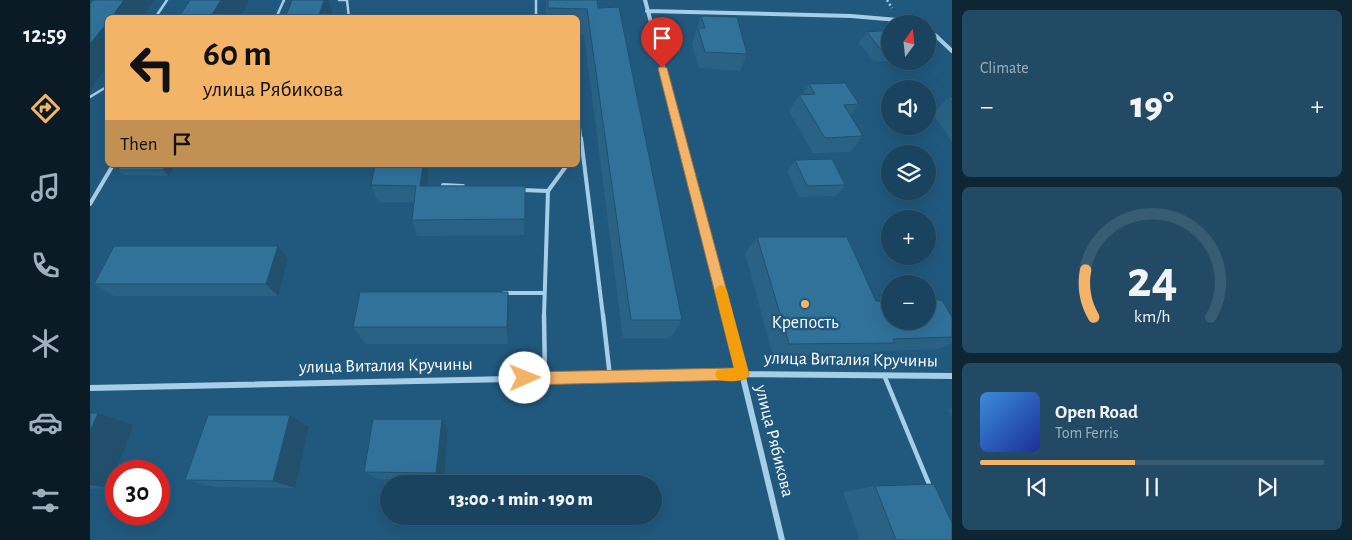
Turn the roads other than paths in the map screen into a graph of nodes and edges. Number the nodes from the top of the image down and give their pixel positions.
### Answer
1 (167, 0) edge
2 (284, 0) edge
3 (339, 0) edge
4 (536, 0) edge
5 (645, 0) edge
6 (647, 11) junction
7 (157, 15) edge
8 (277, 15) edge
9 (349, 15) edge
10 (536, 15) edge
11 (881, 19) edge
12 (936, 37) edge
13 (952, 51) edge
14 (105, 88) edge
15 (90, 97) edge
16 (580, 128) edge
17 (582, 145) junction
18 (580, 148) edge
19 (112, 167) edge
20 (566, 167) edge
21 (443, 185) edge
22 (472, 187) edge
23 (520, 190) edge
24 (548, 192) junction
25 (90, 204) edge
26 (495, 293) edge
27 (544, 293) junction
28 (742, 374) junction
29 (884, 376) junction
30 (952, 376) edge
31 (610, 377) junction
32 (545, 378) junction
33 (90, 388) edge
34 (933, 494) edge
35 (782, 540) edge

1 - 7 lane
2 - 8 lane
3 - 9 lane
4 - 10 lane
5 - 6 street, улица Рябикова
6 - 11 street
6 - 28 street, улица Рябикова
12 - 13 street
14 - 15 lane
16 - 17 lane
17 - 18 lane
17 - 31 lane
19 - 25 lane
20 - 24 lane
21 - 22 lane
23 - 24 lane
24 - 27 lane
26 - 27 lane
27 - 32 lane
28 - 29 street, улица Виталия Кручины
28 - 31 street, улица Виталия Кручины
28 - 35 street, улица Рябикова
29 - 30 street, улица Виталия Кручины
29 - 34 lane
31 - 32 street, улица Виталия Кручины
32 - 33 street, улица Виталия Кручины

